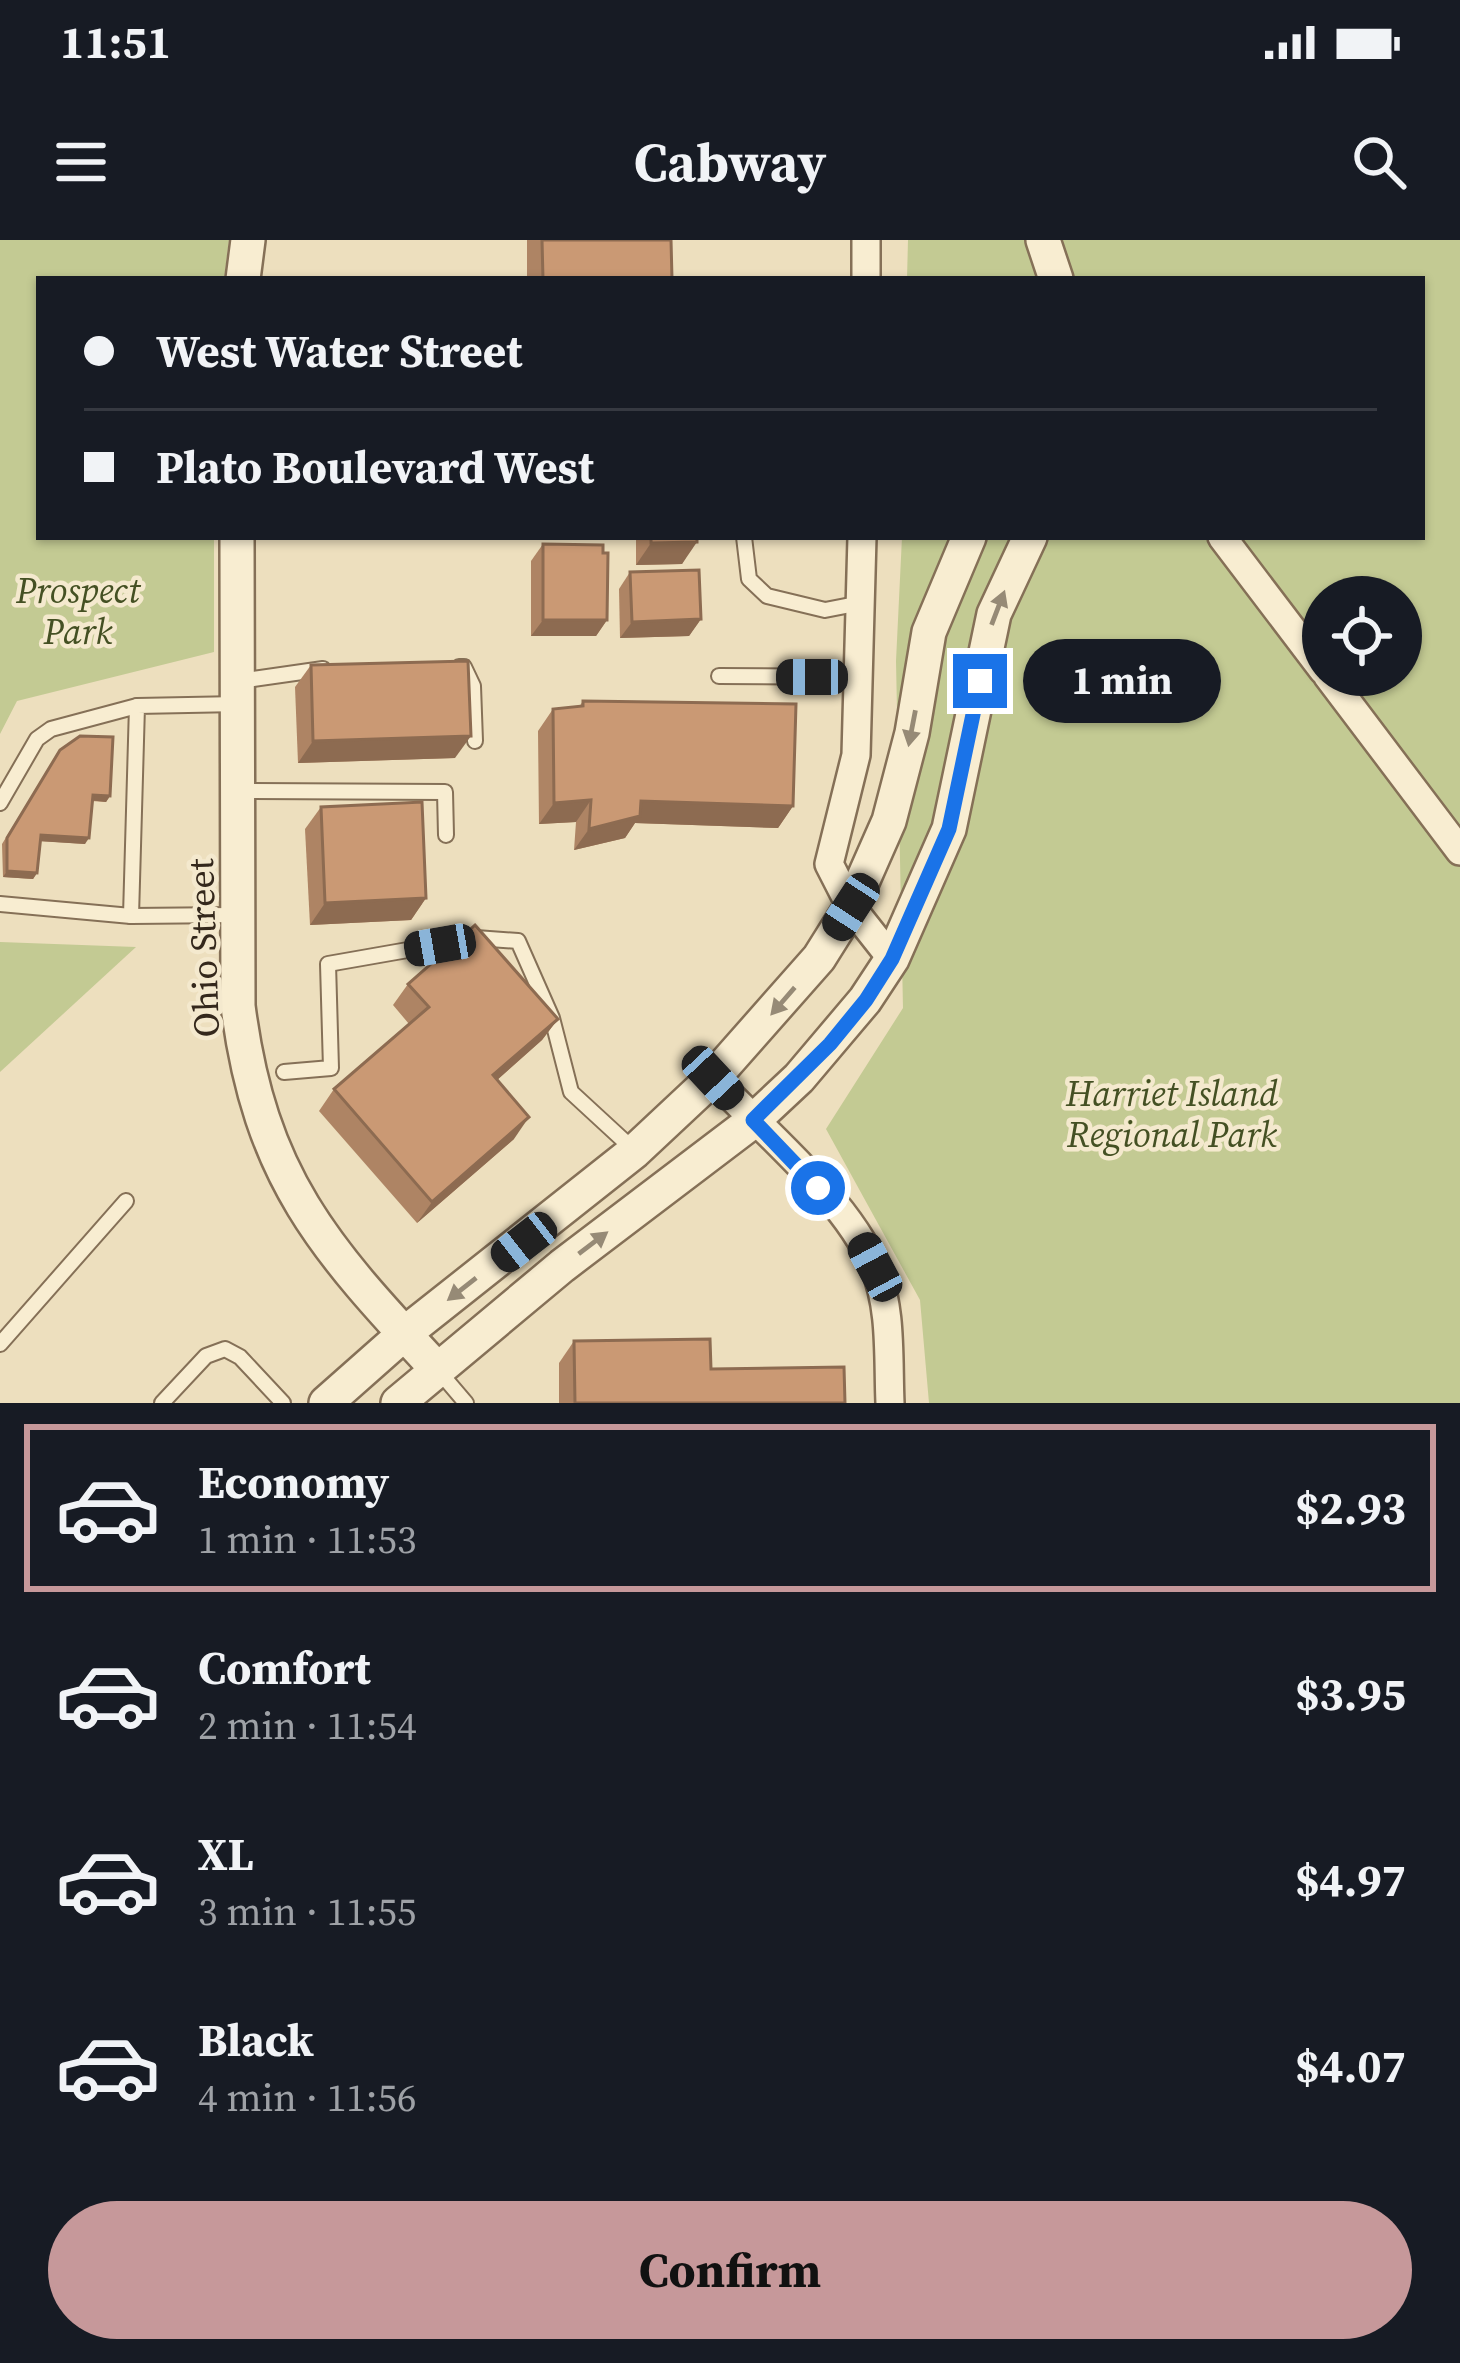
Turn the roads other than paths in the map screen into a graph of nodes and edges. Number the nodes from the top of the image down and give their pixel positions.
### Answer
1 (248, 240) edge
2 (866, 240) edge
3 (1043, 240) edge
4 (243, 276) edge
5 (866, 276) edge
6 (1055, 276) edge
7 (237, 540) edge
8 (743, 540) edge
9 (862, 540) edge
10 (968, 540) edge
11 (1029, 540) edge
12 (1224, 540) edge
13 (861, 603) junction
14 (1302, 643) edge
15 (345, 666) edge
16 (440, 667) edge
17 (719, 676) dead end
18 (860, 677) junction
19 (238, 693) junction
20 (1342, 696) edge
21 (137, 706) junction
22 (475, 741) edge
23 (238, 791) junction
24 (0, 803) edge
25 (446, 835) dead end
26 (1460, 851) edge
27 (0, 904) edge
28 (851, 907) junction
29 (238, 914) junction
30 (131, 916) junction
31 (892, 959) junction
32 (284, 1072) dead end
33 (713, 1078) junction
34 (753, 1120) junction
35 (635, 1151) junction
36 (126, 1202) dead end
37 (404, 1334) junction
38 (0, 1344) edge
39 (436, 1369) junction
40 (162, 1403) edge
41 (283, 1403) edge
42 (326, 1403) edge
43 (398, 1403) edge
44 (466, 1403) edge
45 (890, 1403) edge

1 - 4 street
2 - 5 street
3 - 6 street
7 - 19 street, Ohio Street
8 - 13 lane
9 - 13 street
10 -> 28 street
31 -> 11 street
12 - 14 street
13 - 18 street
15 - 19 lane
16 - 22 lane
17 - 18 lane
18 - 28 street
19 - 21 lane
19 - 23 street, Ohio Street
20 - 26 street
21 - 24 lane
21 - 30 lane
23 - 25 lane
23 - 29 street, Ohio Street
27 - 30 lane
28 - 31 street
28 -> 33 street
29 - 30 lane
29 - 37 street, Ohio Street
31 - 34 street
32 - 35 lane
33 - 34 street
33 - 35 street
39 -> 34 street
34 - 45 street
35 -> 37 street
36 - 38 lane
37 - 39 street, Ohio Street
37 - 42 street
39 - 43 street
39 - 44 lane
40 - 41 lane

